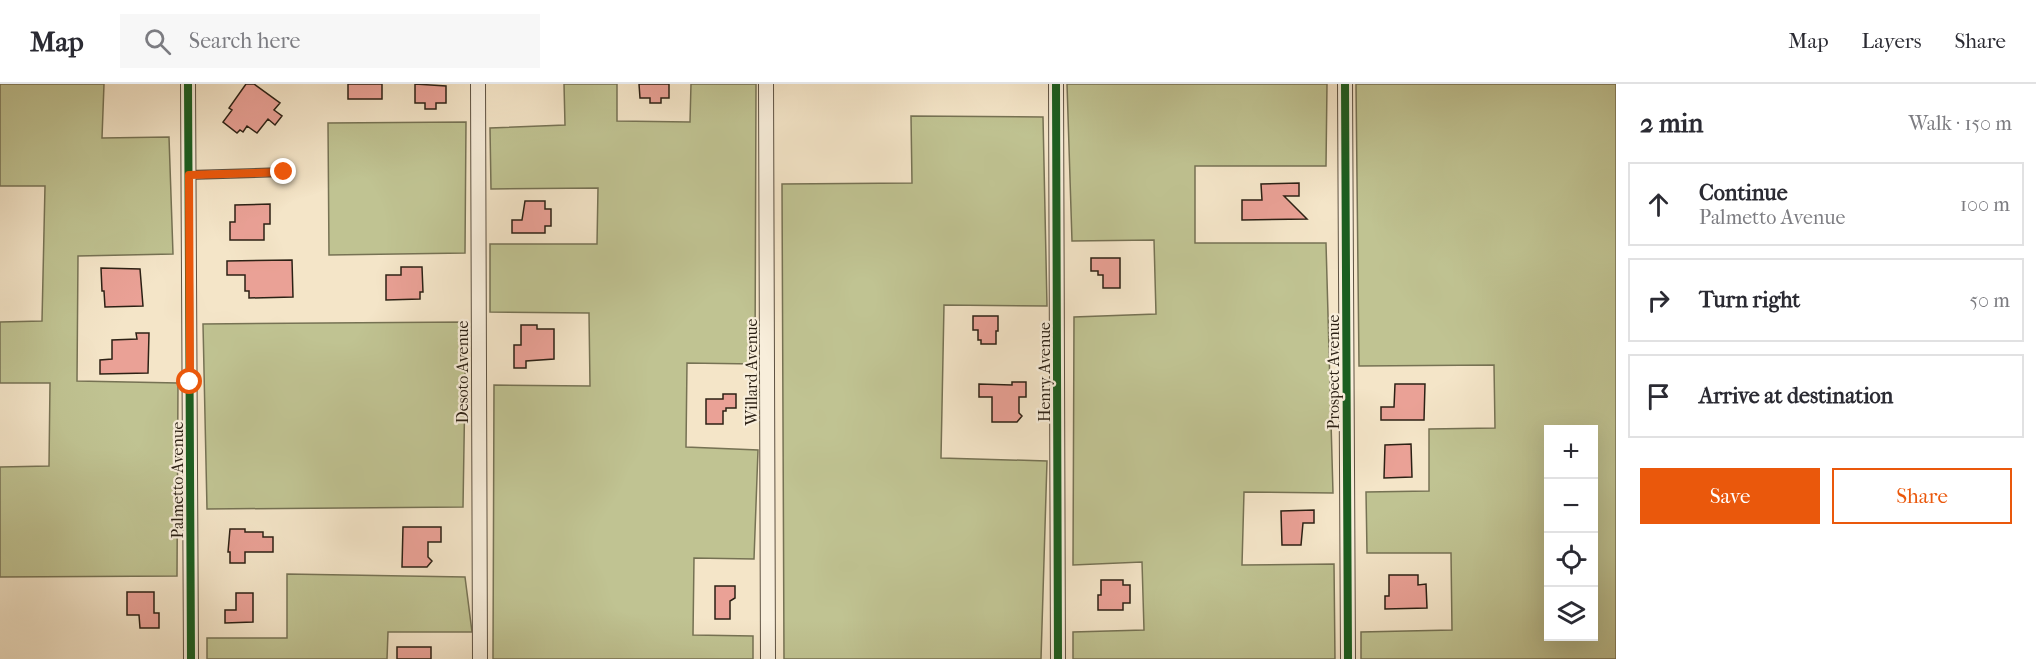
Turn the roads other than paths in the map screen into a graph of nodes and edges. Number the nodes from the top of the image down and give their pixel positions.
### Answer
1 (188, 84) edge
2 (478, 84) edge
3 (766, 84) edge
4 (1056, 84) edge
5 (1345, 84) edge
6 (284, 172) dead end
7 (189, 175) junction
8 (191, 659) edge
9 (480, 659) edge
10 (768, 659) edge
11 (1058, 659) edge
12 (1348, 659) edge

1 - 7 street, Palmetto Avenue
2 - 9 street, Desoto Avenue
3 - 10 street, Willard Avenue
4 - 11 street, Henry Avenue
5 - 12 street, Prospect Avenue
6 - 7 lane
7 - 8 street, Palmetto Avenue

